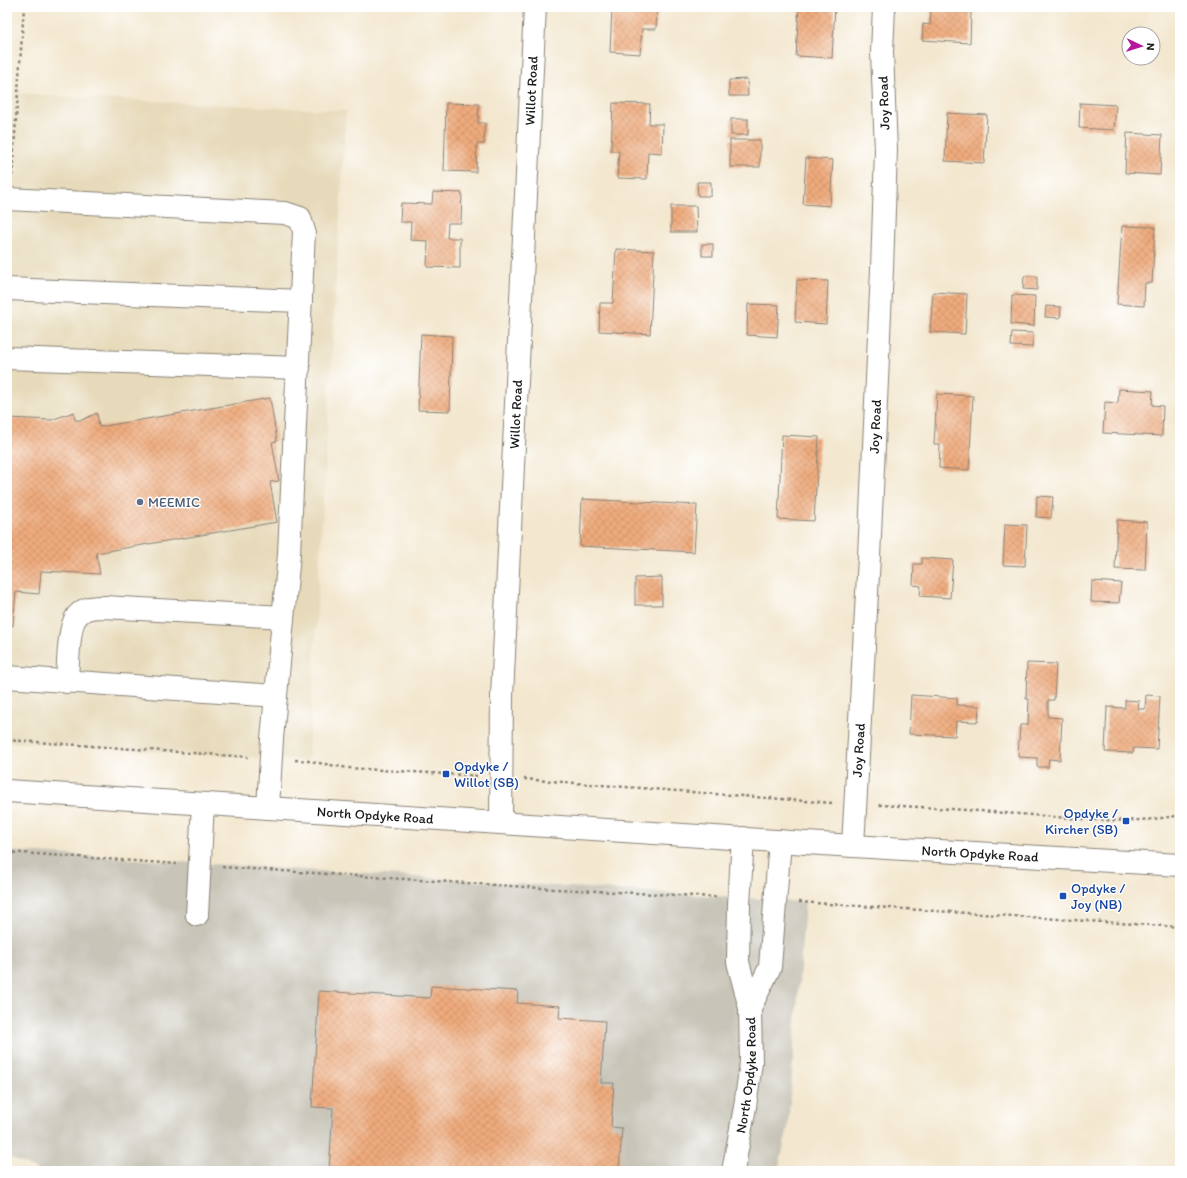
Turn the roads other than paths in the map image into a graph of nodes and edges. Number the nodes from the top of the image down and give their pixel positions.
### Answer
1 (535, 7) edge
2 (884, 7) edge
3 (9, 199) edge
4 (7, 289) edge
5 (301, 300) junction
6 (7, 358) edge
7 (299, 368) junction
8 (283, 617) junction
9 (7, 677) edge
10 (67, 682) junction
11 (276, 696) junction
12 (7, 792) edge
13 (203, 804) junction
14 (268, 808) junction
15 (501, 822) junction
16 (743, 838) junction
17 (780, 841) junction
18 (853, 846) junction
19 (1180, 865) edge
20 (197, 915) dead end
21 (750, 1008) junction
22 (733, 1171) edge

1 - 15 street, Willot Road
2 - 18 street, Joy Road
3 - 5 street
4 - 5 street
5 - 7 street
6 - 7 street
7 - 8 street
8 - 10 street
8 - 11 street
9 - 10 street
10 - 11 street
11 - 14 street
12 - 13 street, North Opdyke Road
13 - 14 street, North Opdyke Road
13 - 20 street
14 - 15 street, North Opdyke Road
15 - 16 street, North Opdyke Road
16 - 17 street, North Opdyke Road
16 - 21 street, North Opdyke Road
17 - 18 street, North Opdyke Road
17 - 21 street, North Opdyke Road
18 - 19 street, North Opdyke Road
21 - 22 street, North Opdyke Road

